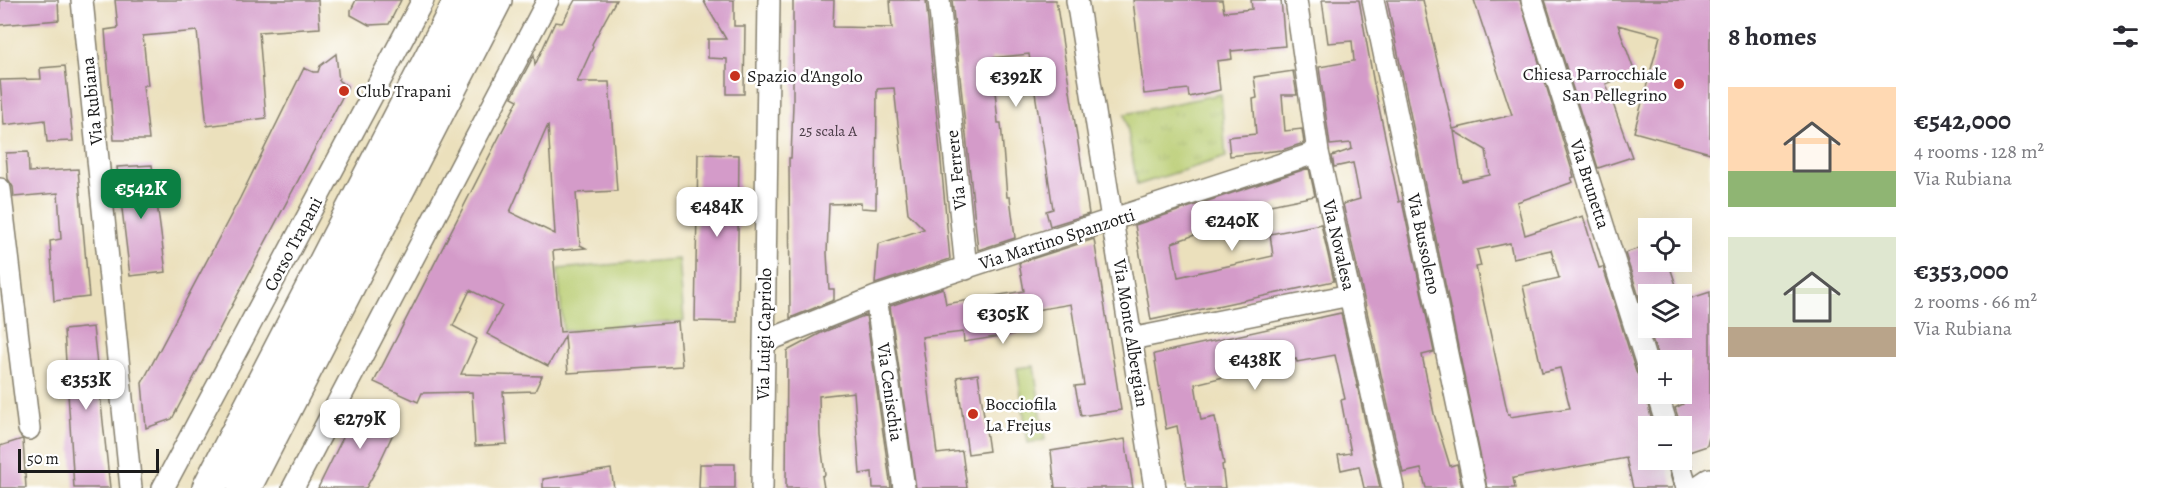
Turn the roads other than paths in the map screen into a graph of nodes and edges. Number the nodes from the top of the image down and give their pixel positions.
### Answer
1 (82, 0) edge
2 (423, 0) edge
3 (461, 0) edge
4 (495, 0) edge
5 (548, 0) edge
6 (769, 0) edge
7 (939, 0) edge
8 (1077, 0) edge
9 (1296, 0) edge
10 (1373, 0) edge
11 (1532, 0) edge
12 (1318, 152) junction
13 (0, 189) edge
14 (1114, 220) junction
15 (966, 268) junction
16 (1350, 295) junction
17 (876, 297) junction
18 (1131, 339) junction
19 (764, 342) junction
20 (1642, 350) edge
21 (29, 429) dead end
22 (1681, 470) edge
23 (1710, 482) edge
24 (131, 488) edge
25 (163, 488) edge
26 (209, 488) edge
27 (244, 488) edge
28 (293, 488) edge
29 (762, 488) edge
30 (904, 488) edge
31 (1155, 488) edge
32 (1393, 488) edge
33 (1475, 488) edge
34 (1687, 488) edge
35 (1701, 488) edge

1 - 24 street, Via Rubiana
2 - 25 street, Corso Trapani
3 - 26 main road, Corso Trapani
4 - 27 main road
5 - 28 street
6 - 19 street, Via Luigi Capriolo
7 - 15 street, Via Ferrere
8 - 14 street, Via Monte Albergian
9 - 12 street, Via Novalesa
10 - 33 street, Via Bussoleno
11 - 20 street, Via Brunetta
12 - 14 street, Via Martino Spanzotti
12 - 16 street, Via Novalesa
13 - 21 street
14 - 15 street, Via Martino Spanzotti
14 - 18 street, Via Monte Albergian
15 - 17 street, Via Martino Spanzotti
16 - 18 street
16 - 32 street, Via Novalesa
17 - 19 street, Via Martino Spanzotti
17 - 30 street, Via Cenischia
18 - 31 street, Via Monte Albergian
19 - 29 street, Via Luigi Capriolo
22 - 34 street
23 - 35 street

